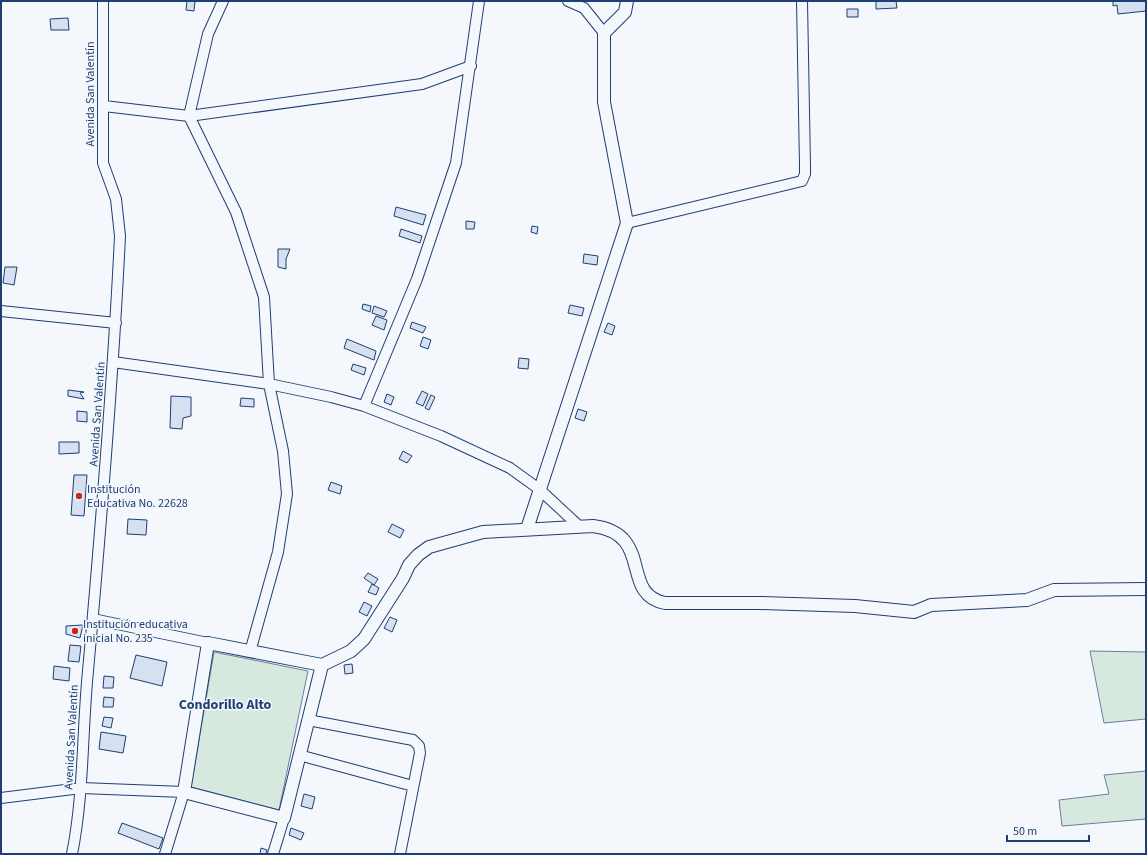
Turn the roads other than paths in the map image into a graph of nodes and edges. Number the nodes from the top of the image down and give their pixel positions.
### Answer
1 (103, 1) edge
2 (223, 1) edge
3 (479, 1) edge
4 (568, 1) edge
5 (627, 1) edge
6 (802, 1) edge
7 (604, 33) junction
8 (471, 66) junction
9 (104, 106) junction
10 (189, 116) junction
11 (628, 223) junction
12 (1, 311) edge
13 (116, 323) junction
14 (114, 362) junction
15 (269, 384) junction
16 (364, 406) junction
17 (539, 489) junction
18 (580, 527) junction
19 (527, 529) junction
20 (1146, 589) edge
21 (93, 619) junction
22 (208, 643) junction
23 (250, 652) junction
24 (322, 665) junction
25 (308, 720) junction
26 (299, 755) junction
27 (412, 786) junction
28 (81, 788) junction
29 (184, 792) junction
30 (1, 798) edge
31 (284, 818) junction
32 (72, 854) edge
33 (164, 854) edge
34 (273, 854) edge
35 (400, 854) edge

1 - 9 street, Avenida San Valentín
2 - 10 street
3 - 8 street
4 - 7 street
5 - 7 street
6 - 11 street
7 - 11 street
8 - 10 street
8 - 16 street
9 - 10 street
9 - 13 street, Avenida San Valentín
10 - 15 street
11 - 17 street
12 - 13 street
13 - 14 street, Avenida San Valentín
14 - 15 street
14 - 21 street, Avenida San Valentín
15 - 16 street
15 - 23 street
16 - 17 street
17 - 18 street
17 - 19 street
18 - 19 street
18 - 20 street
19 - 24 street
21 - 22 street
21 - 28 street, Avenida San Valentín
22 - 23 street
22 - 29 street
23 - 24 street
24 - 25 street
25 - 26 street
25 - 27 street
26 - 27 street
26 - 31 street
27 - 35 street
28 - 29 street
28 - 30 street
28 - 32 street, Avenida San Valentín
29 - 31 street
29 - 33 street
31 - 34 street

